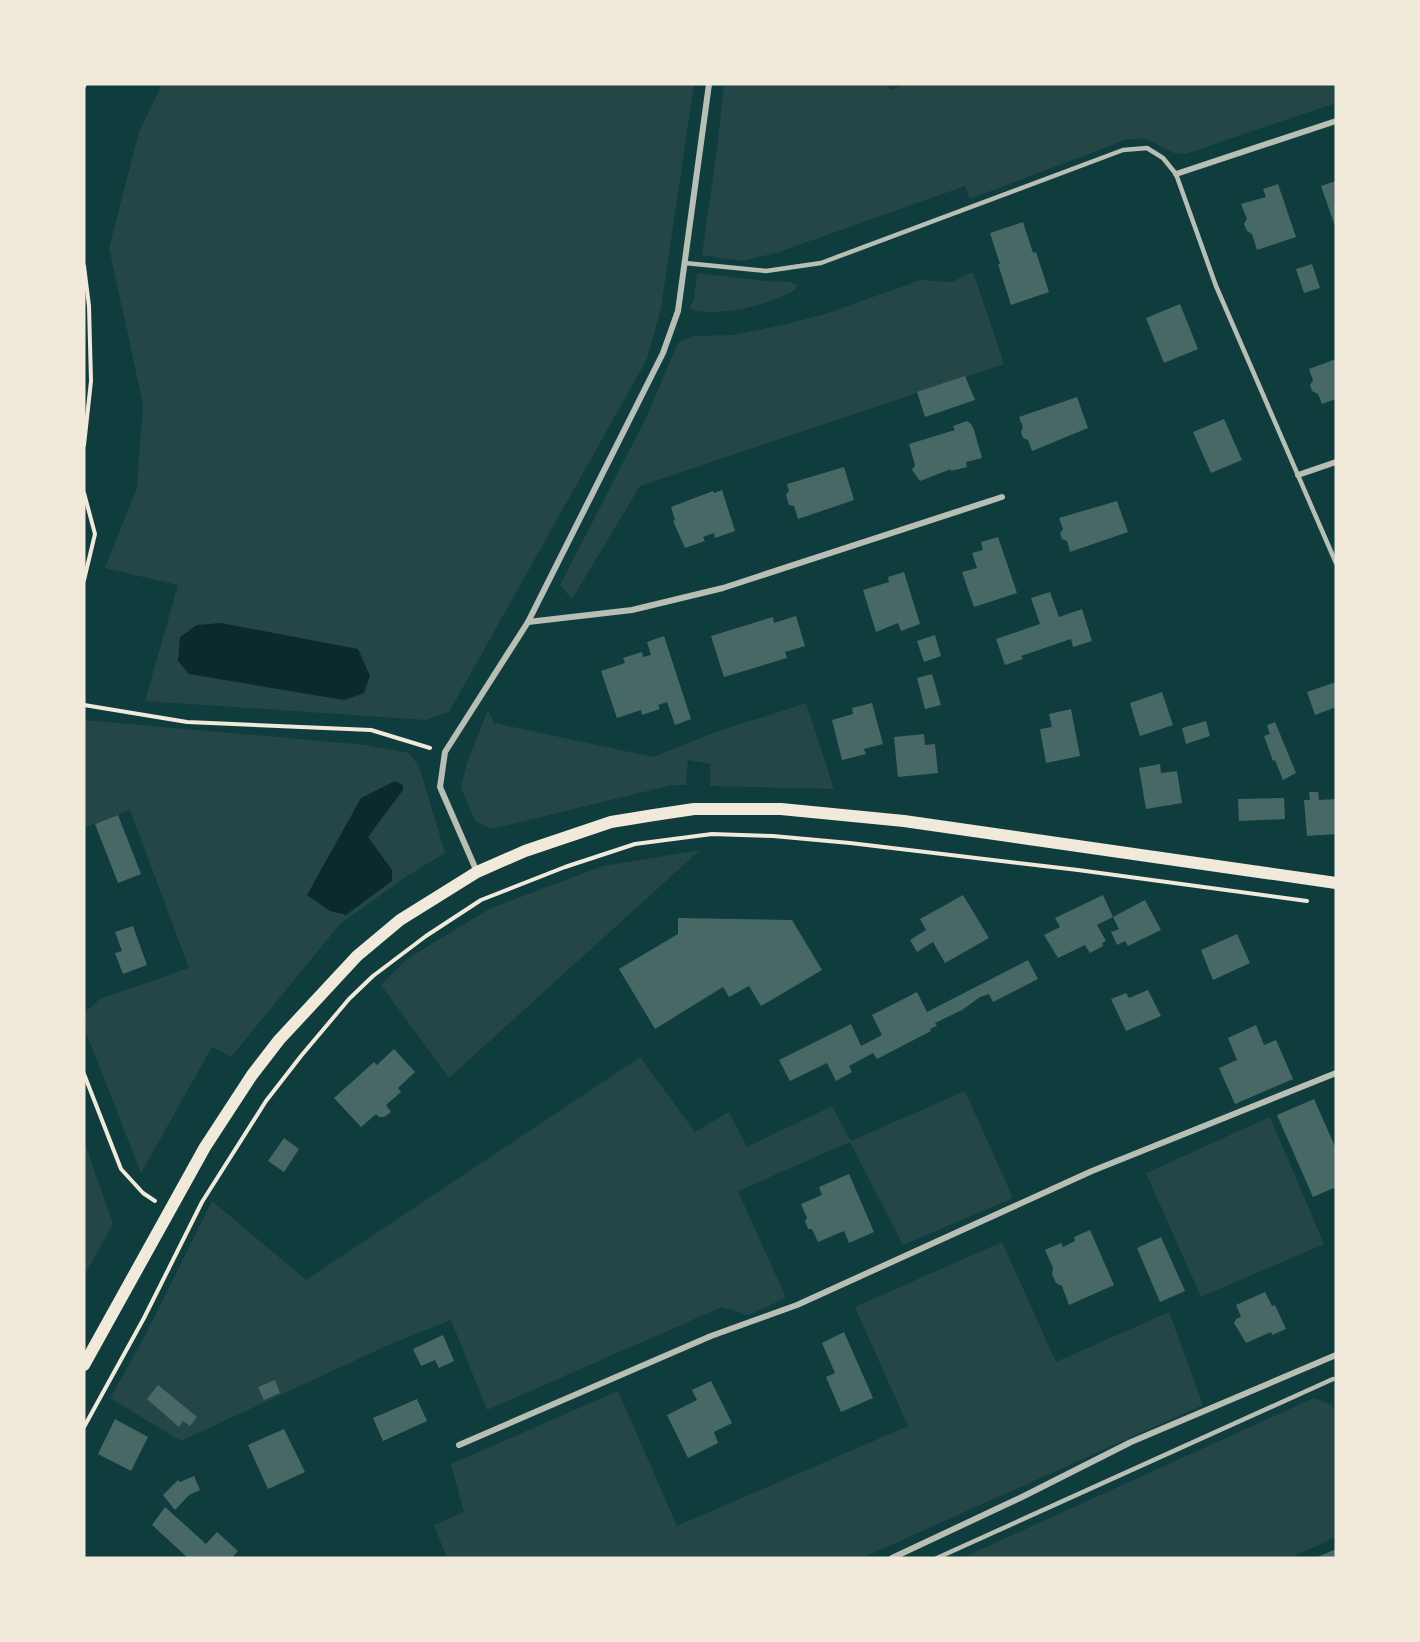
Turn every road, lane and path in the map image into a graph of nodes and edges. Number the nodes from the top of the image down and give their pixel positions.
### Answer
1 (709, 84) edge
2 (1336, 121) edge
3 (1176, 174) junction
4 (685, 263) junction
5 (84, 266) edge
6 (84, 445) edge
7 (1336, 462) edge
8 (1298, 475) junction
9 (84, 493) edge
10 (1002, 496) dead end
11 (1336, 563) edge
12 (84, 580) edge
13 (528, 622) junction
14 (84, 705) edge
15 (445, 752) junction
16 (477, 872) junction
17 (1336, 883) edge
18 (1317, 902) dead end
19 (1336, 1073) edge
20 (84, 1074) edge
21 (171, 1212) junction
22 (1336, 1355) edge
23 (84, 1365) edge
24 (1333, 1379) dead end
25 (84, 1427) edge
26 (459, 1445) dead end
27 (892, 1558) edge
28 (937, 1558) edge

1 - 4 street
2 - 3 street
3 - 4 lane
3 - 8 lane
4 - 13 street
5 - 6 path
7 - 8 street
8 - 11 lane
9 - 12 path
10 - 13 street
13 - 15 street
14 - 15 path
15 - 16 street
16 - 17 main road
16 - 21 main road
18 - 25 path
19 - 26 street
20 - 21 path
21 - 23 main road
22 - 27 street
24 - 28 lane

